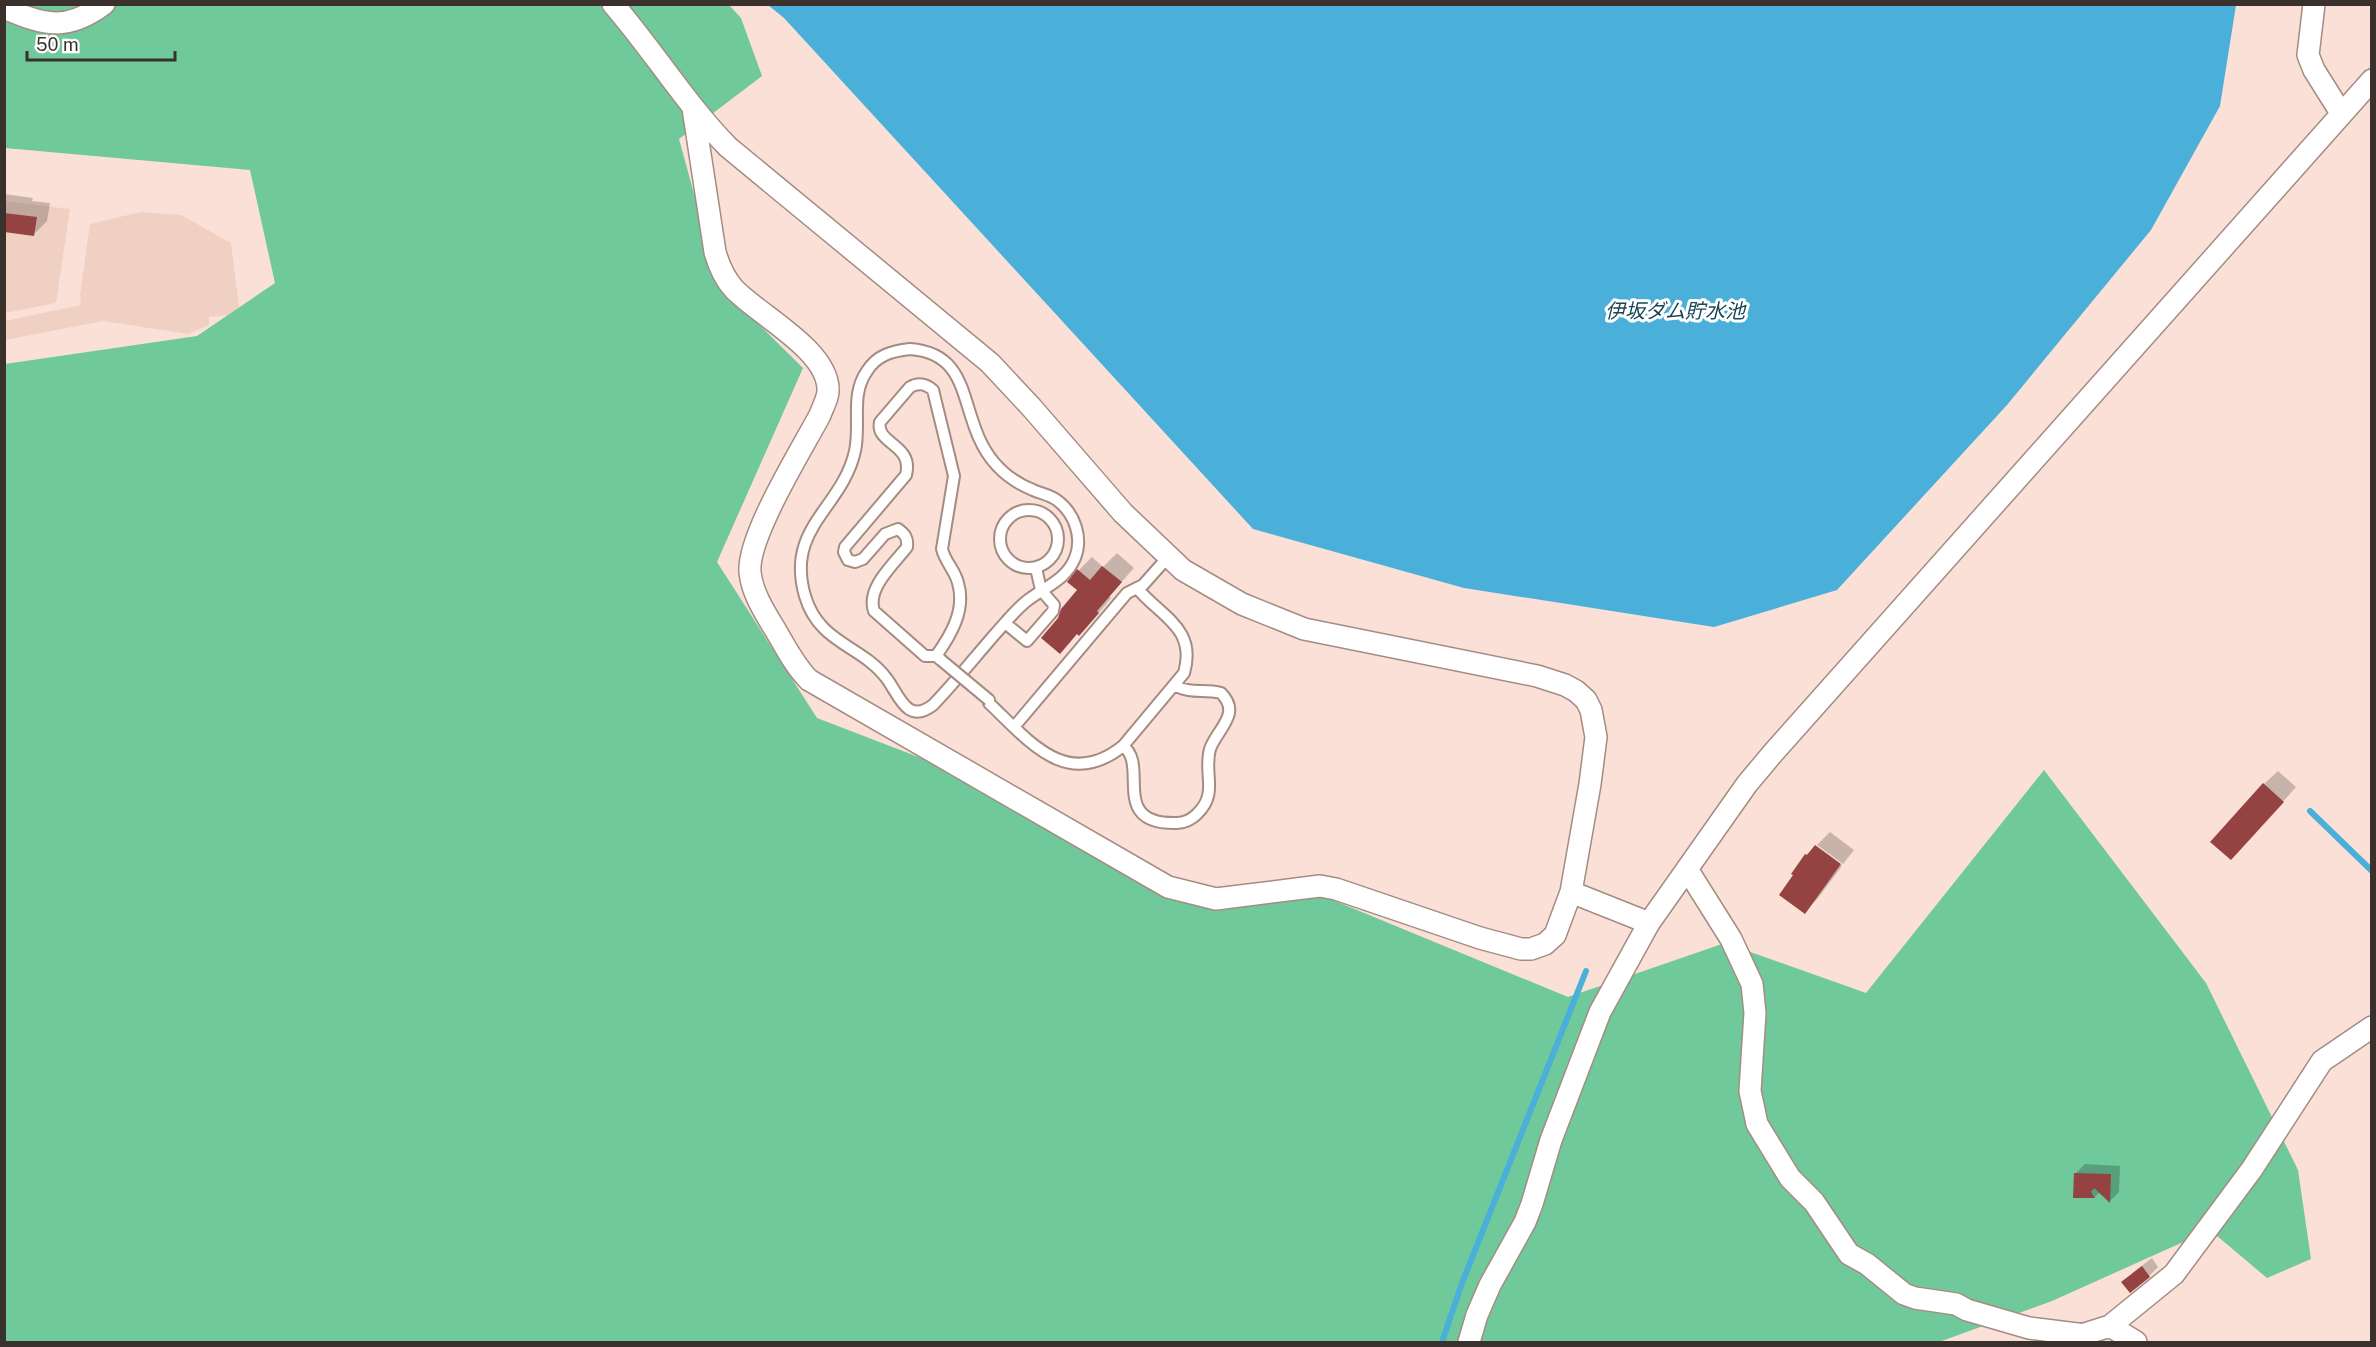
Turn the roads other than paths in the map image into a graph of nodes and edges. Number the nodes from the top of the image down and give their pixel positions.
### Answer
1 (104, 4) edge
2 (613, 4) edge
3 (2314, 4) edge
4 (4, 8) edge
5 (2372, 80) edge
6 (693, 108) junction
7 (2341, 113) junction
8 (1168, 557) junction
9 (1036, 568) junction
10 (1137, 588) junction
11 (1041, 590) junction
12 (1005, 623) junction
13 (939, 658) junction
14 (1174, 685) junction
15 (1014, 727) junction
16 (1123, 746) junction
17 (1687, 869) junction
18 (1571, 892) junction
19 (1649, 923) junction
20 (2372, 1027) edge
21 (2110, 1326) junction
22 (2085, 1335) junction
23 (1469, 1342) edge
24 (2051, 1342) edge
25 (2136, 1342) edge

1 - 4 street
2 - 6 street
3 - 7 street
5 - 7 street
6 - 8 street
6 - 18 street
7 - 17 street
8 - 10 lane
8 - 18 street
9 - 9 lane
9 - 11 lane
10 - 14 lane
10 - 15 lane
11 - 12 lane
11 - 12 lane
11 - 12 lane
13 - 13 lane
13 - 15 lane, bridge
14 - 16 lane
14 - 16 lane
15 - 16 lane
17 - 19 street
17 - 22 street
18 - 19 street
19 - 23 street
20 - 21 street
21 - 22 street
21 - 25 street
22 - 24 street

